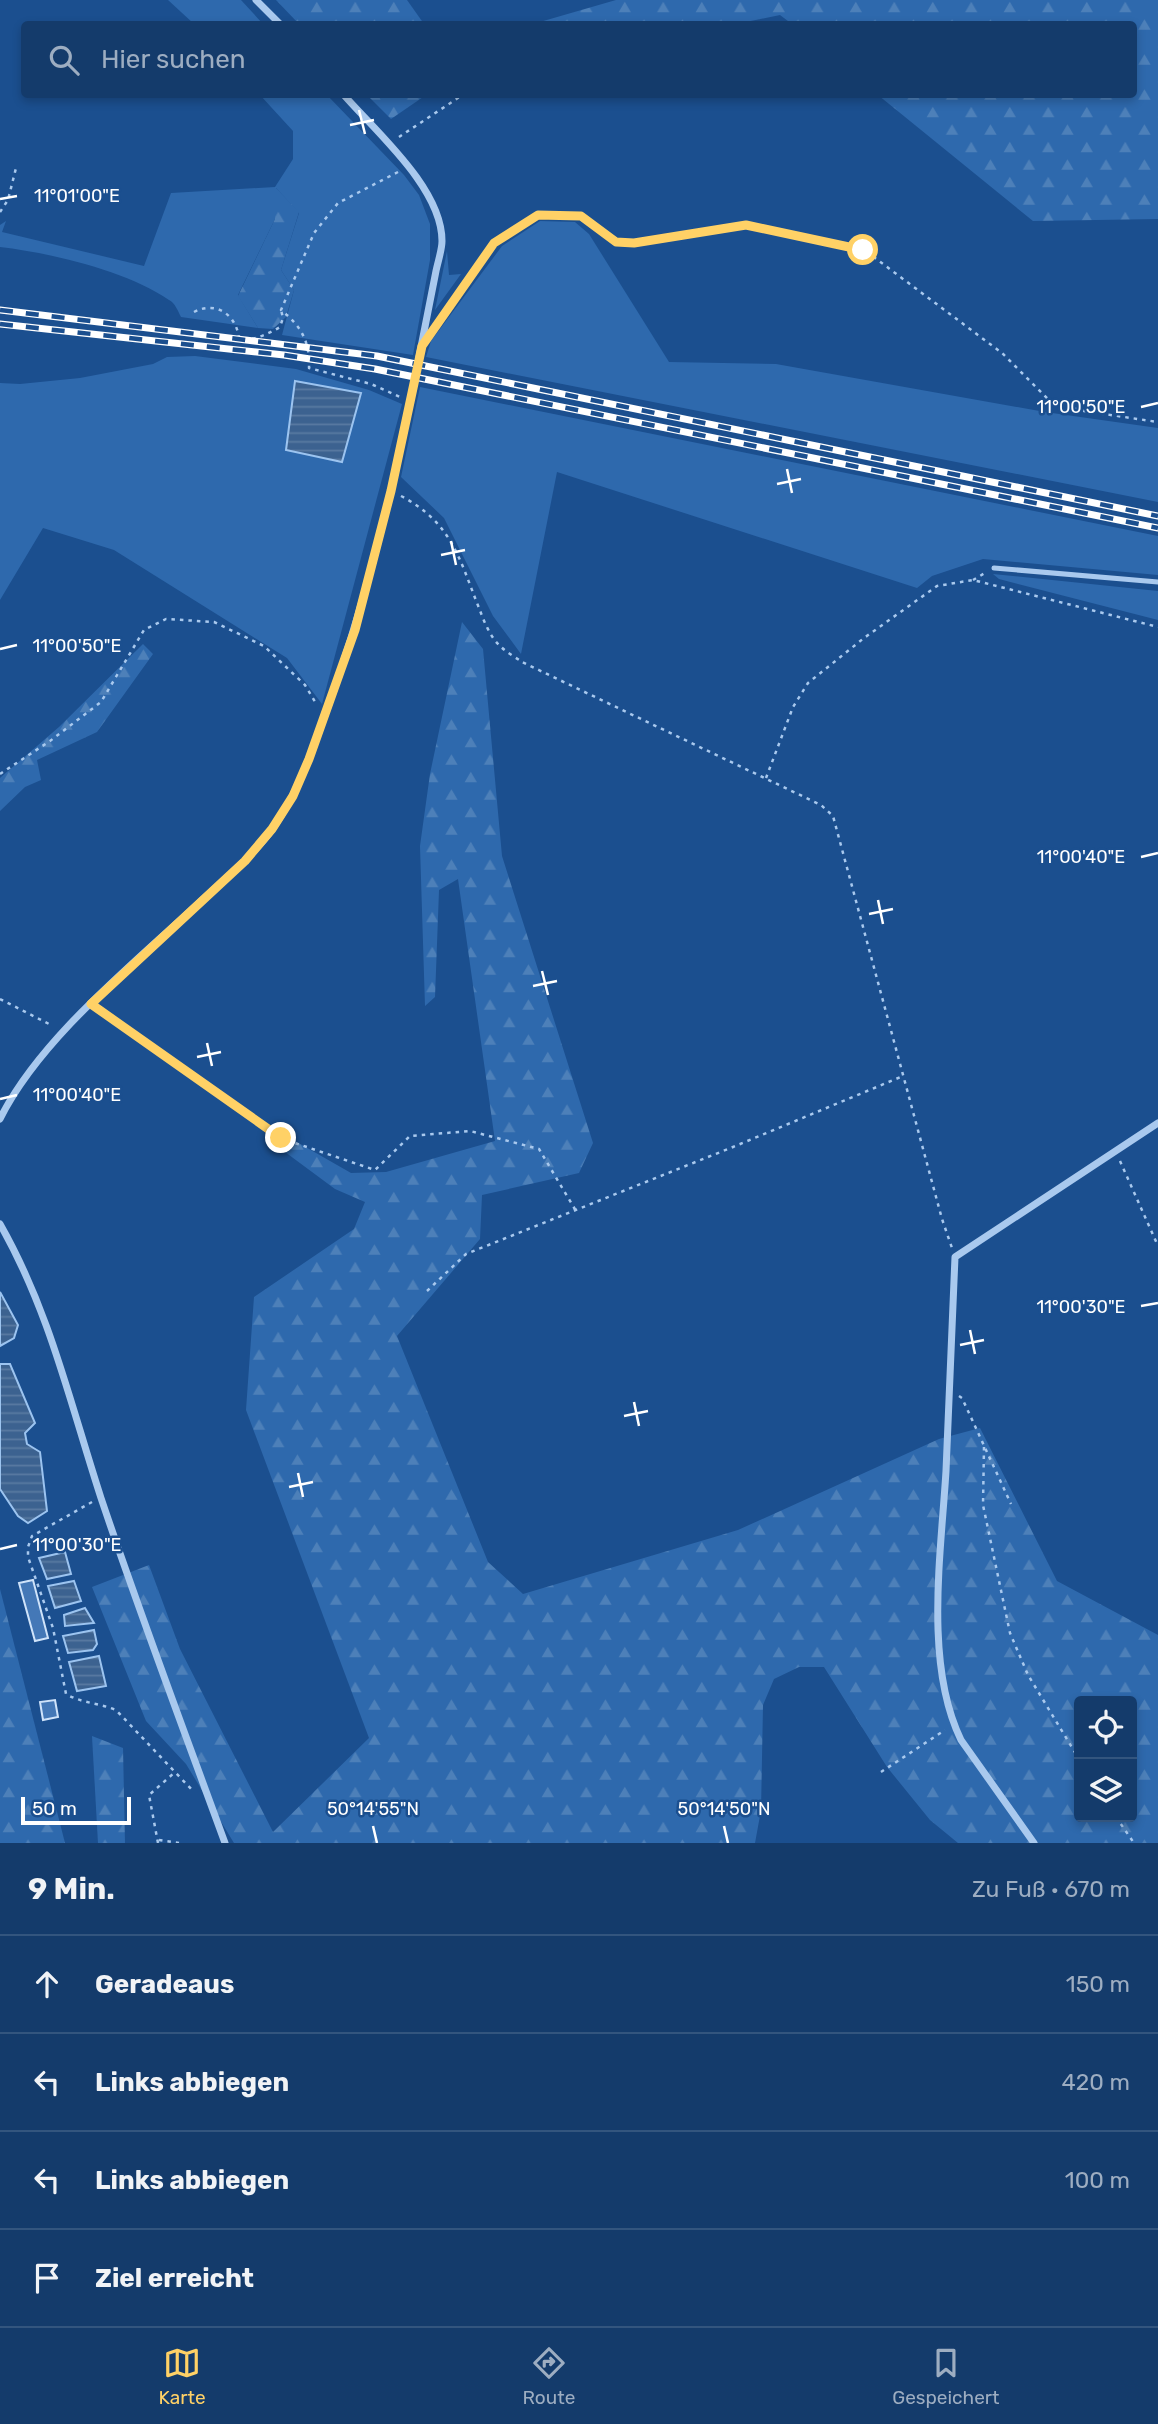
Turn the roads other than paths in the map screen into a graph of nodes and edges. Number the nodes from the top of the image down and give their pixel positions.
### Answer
1 (256, 0) edge
2 (277, 21) edge
3 (347, 98) edge
4 (994, 568) road end
5 (1158, 582) edge
6 (0, 1119) edge
7 (1158, 1123) edge
8 (0, 1224) edge
9 (225, 1843) edge
10 (1034, 1843) edge

1 - 2 street
3 - 6 street
4 - 5 lane
7 - 10 street
8 - 9 street

